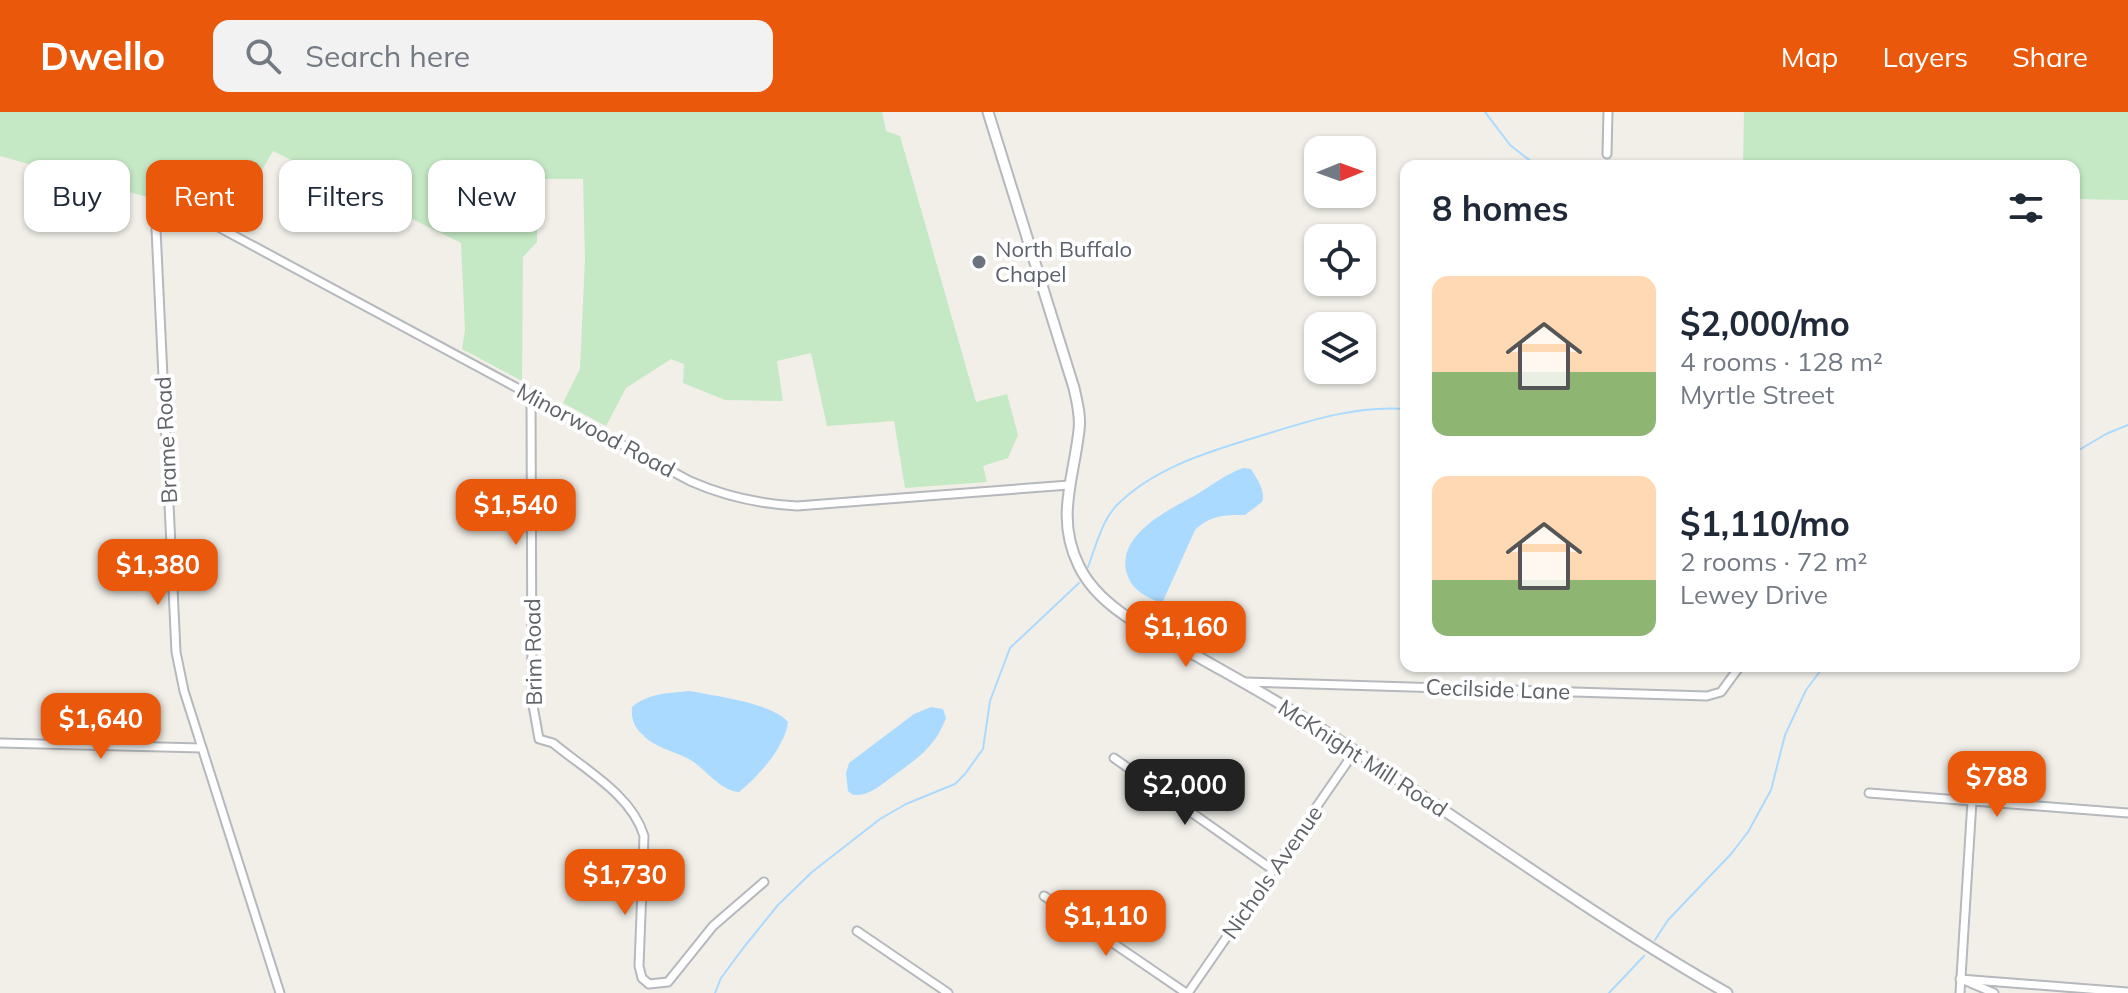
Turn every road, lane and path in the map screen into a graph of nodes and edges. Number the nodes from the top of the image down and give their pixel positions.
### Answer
1 (988, 112) edge
2 (1608, 112) edge
3 (1607, 154) dead end
4 (156, 232) edge
5 (228, 232) edge
6 (531, 395) junction
7 (1069, 485) junction
8 (1736, 672) edge
9 (1242, 682) junction
10 (0, 743) edge
11 (202, 748) junction
12 (1355, 751) junction
13 (1114, 758) dead end
14 (1869, 793) dead end
15 (1972, 801) junction
16 (2128, 813) edge
17 (1273, 870) junction
18 (764, 882) dead end
19 (1044, 896) dead end
20 (857, 931) dead end
21 (1960, 979) junction
22 (2128, 992) edge
23 (280, 993) edge
24 (948, 993) edge
25 (1187, 993) edge
26 (1727, 993) edge
27 (1960, 993) edge
28 (1994, 993) edge

1 - 7 street, McKnight Mill Road
2 - 3 street
4 - 11 street, Brame Road
5 - 6 street, Minorwood Road
6 - 7 street, Minorwood Road
6 - 18 street, Brim Road
7 - 9 street, McKnight Mill Road
8 - 9 street, Cecilside Lane
9 - 12 street, McKnight Mill Road
10 - 11 street
11 - 23 street, Brame Road
12 - 17 street, Nichols Avenue
12 - 26 street, McKnight Mill Road
13 - 17 street
14 - 15 street
15 - 16 street
15 - 21 street
17 - 25 street, Nichols Avenue
19 - 25 street
20 - 24 street
21 - 22 street
21 - 27 street
21 - 28 street

